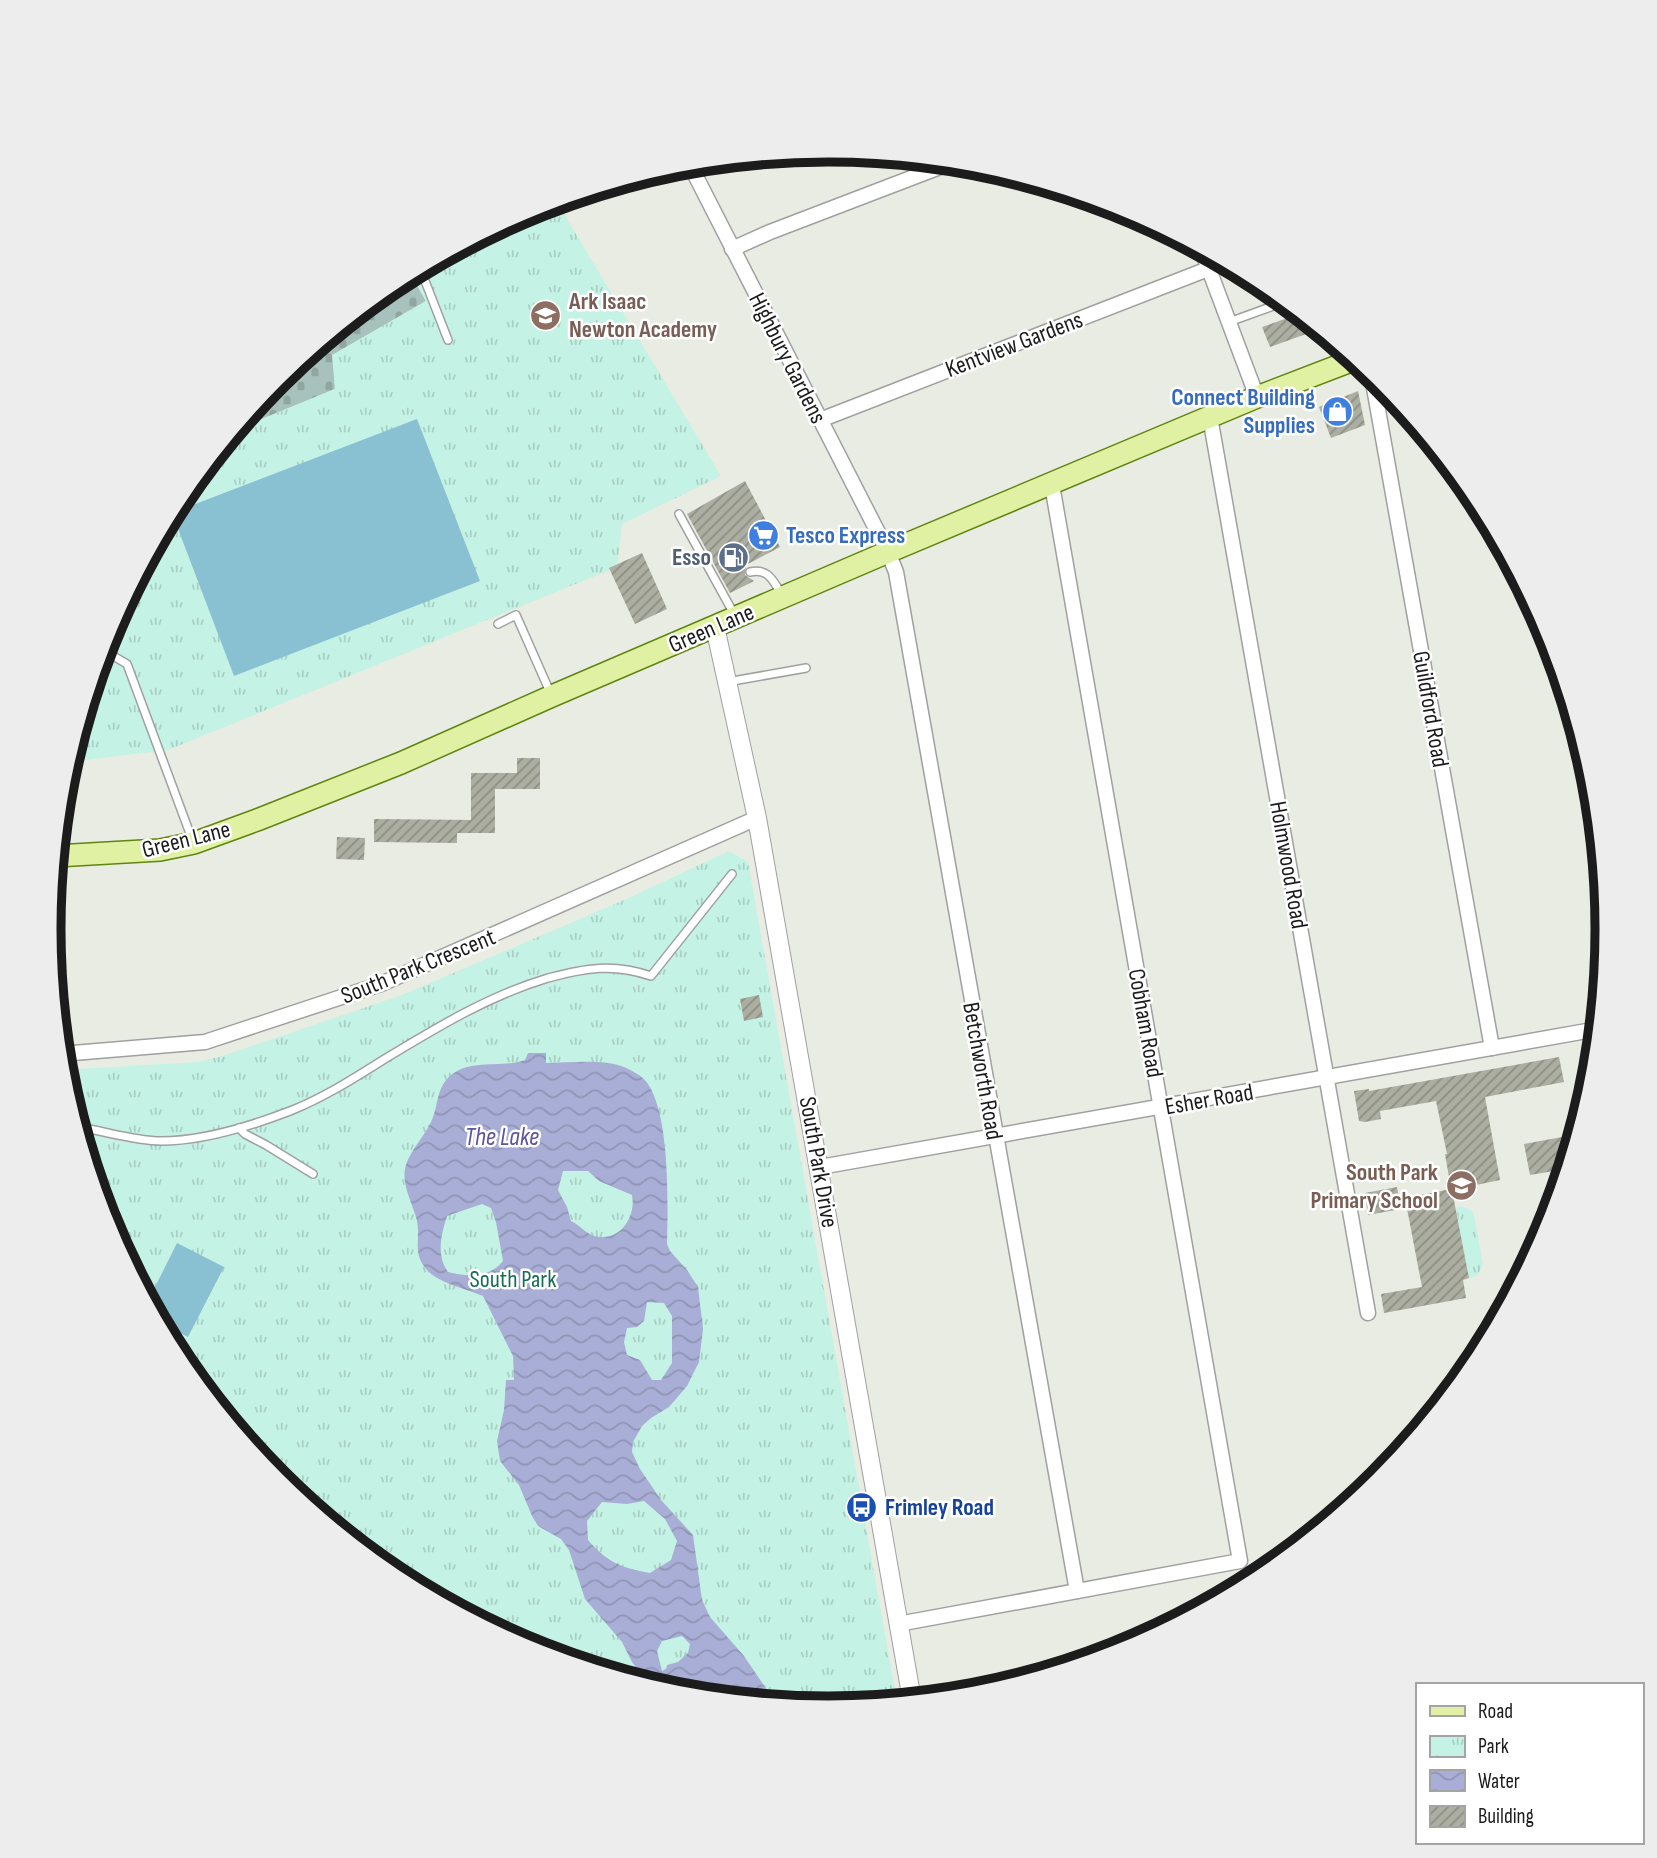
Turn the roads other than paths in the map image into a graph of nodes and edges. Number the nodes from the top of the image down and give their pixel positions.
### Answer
1 (935, 169) edge
2 (694, 174) edge
3 (732, 249) junction
4 (1205, 261) edge
5 (1208, 269) junction
6 (424, 278) edge
7 (1276, 306) edge
8 (1229, 322) junction
9 (448, 340) dead end
10 (1346, 363) edge
11 (1375, 390) edge
12 (1257, 397) junction
13 (1210, 417) junction
14 (820, 420) junction
15 (1052, 485) junction
16 (679, 514) dead end
17 (888, 552) junction
18 (750, 572) dead end
19 (783, 598) junction
20 (736, 617) junction
21 (498, 624) dead end
22 (715, 627) junction
23 (112, 655) edge
24 (806, 668) dead end
25 (726, 682) junction
26 (552, 696) junction
27 (757, 818) junction
28 (194, 843) junction
29 (65, 856) edge
30 (732, 874) dead end
31 (1589, 1031) edge
32 (1492, 1048) junction
33 (72, 1053) edge
34 (1327, 1078) junction
35 (1161, 1107) junction
36 (239, 1128) junction
37 (87, 1129) edge
38 (995, 1135) junction
39 (820, 1167) junction
40 (313, 1174) dead end
41 (1368, 1313) dead end
42 (1077, 1591) junction
43 (898, 1624) junction
44 (910, 1692) edge

1 - 3 street
2 - 3 street, Highbury Gardens
3 - 14 street, Highbury Gardens
4 - 5 street
5 - 8 street
5 - 14 street, Kentview Gardens
6 - 9 lane
7 - 8 lane
8 - 12 street
10 - 12 main road, Green Lane
11 - 32 street, Guildford Road
12 - 13 main road, Green Lane
13 - 15 main road, Green Lane
13 - 34 street, Holmwood Road
14 - 17 street, Highbury Gardens
15 - 17 main road, Green Lane
15 - 35 street, Cobham Road
16 - 20 lane
17 - 19 main road, Green Lane
17 - 38 street, Betchworth Road
18 - 19 lane
19 - 20 main road, Green Lane
20 - 22 main road, Green Lane
21 - 26 lane
22 - 25 street, South Park Drive
22 - 26 main road, Green Lane
23 - 28 lane
24 - 25 lane
25 - 27 street, South Park Drive
26 - 28 main road, Green Lane
27 - 33 street, South Park Crescent
27 - 39 street, South Park Drive
28 - 29 main road, Green Lane
30 - 36 lane
31 - 32 street, Esher Road
32 - 34 street, Esher Road
34 - 35 street, Esher Road
34 - 41 street, Holmwood Road
35 - 38 street, Esher Road
35 - 42 street, Cobham Road
36 - 37 lane
36 - 40 lane
38 - 39 street, Esher Road
38 - 42 street, Betchworth Road
39 - 43 street, South Park Drive
42 - 43 street
43 - 44 street, South Park Drive

